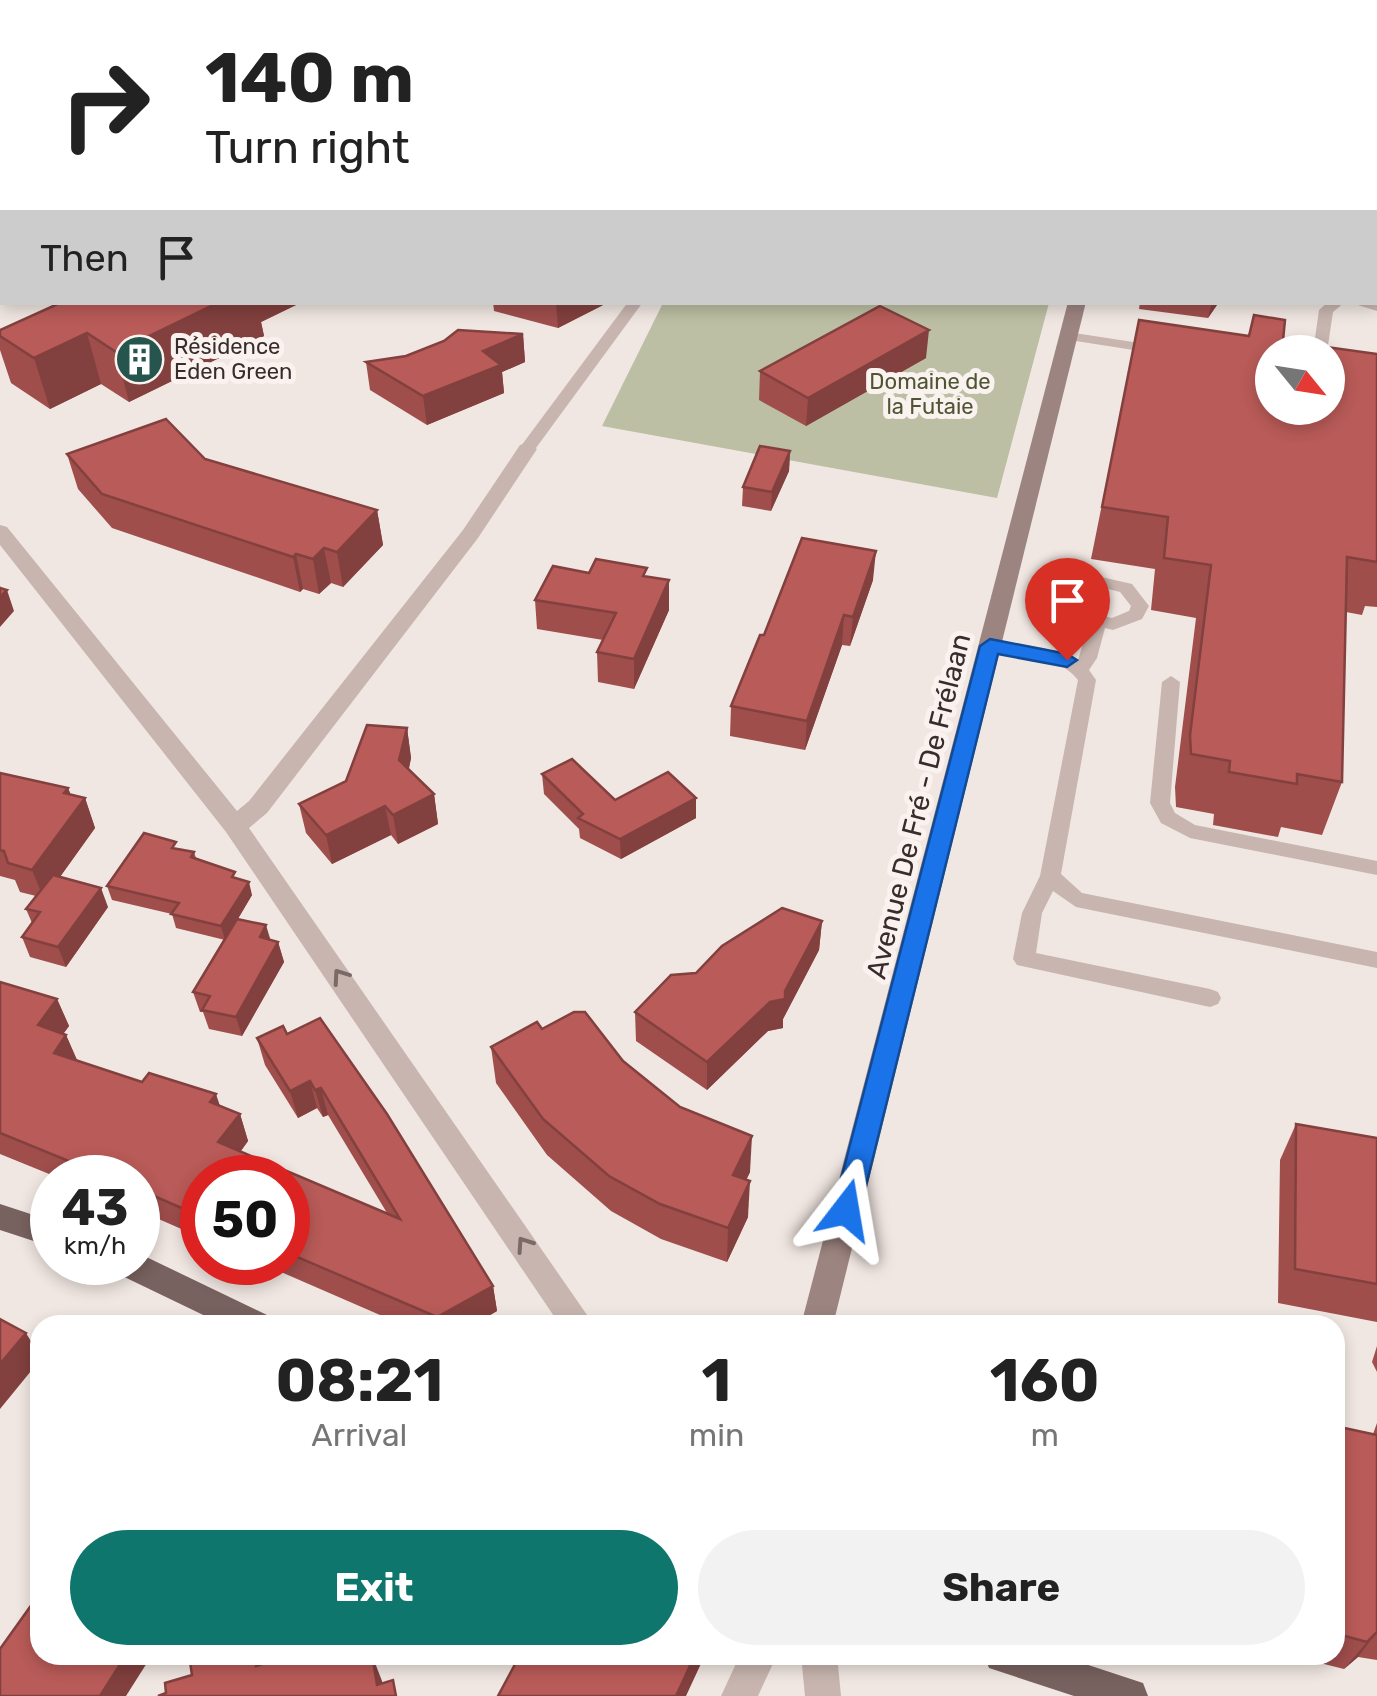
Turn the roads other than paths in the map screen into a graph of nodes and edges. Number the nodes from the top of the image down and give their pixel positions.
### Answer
1 (634, 305) edge
2 (1075, 305) edge
3 (1334, 305) edge
4 (1322, 335) edge
5 (1068, 336) junction
6 (1176, 352) edge
7 (528, 449) joint
8 (0, 531) edge
9 (1098, 623) dead end
10 (990, 646) junction
11 (1081, 668) junction
12 (1171, 682) dead end
13 (235, 826) junction
14 (1377, 868) edge
15 (1050, 876) junction
16 (1377, 960) edge
17 (1210, 998) dead end
18 (0, 1217) edge
19 (30, 1227) edge
20 (160, 1279) edge
21 (235, 1315) edge
22 (571, 1315) edge
23 (820, 1315) edge
24 (753, 1665) edge
25 (821, 1665) edge
26 (1033, 1665) edge
27 (739, 1696) edge
28 (823, 1696) edge
29 (1130, 1696) edge

1 - 7 lane
2 - 5 main road, Avenue De Fré - De Frélaan
3 - 4 lane
5 - 6 lane
5 - 10 main road, Avenue De Fré - De Frélaan
7 - 13 street
8 - 13 street
9 - 11 lane
10 - 11 lane
10 - 23 main road, Avenue De Fré - De Frélaan
11 - 15 lane
12 - 14 lane
22 -> 13 street
15 - 16 lane
15 - 17 lane
18 - 19 main road
20 - 21 main road
24 - 27 street
25 - 28 street
26 - 29 main road

